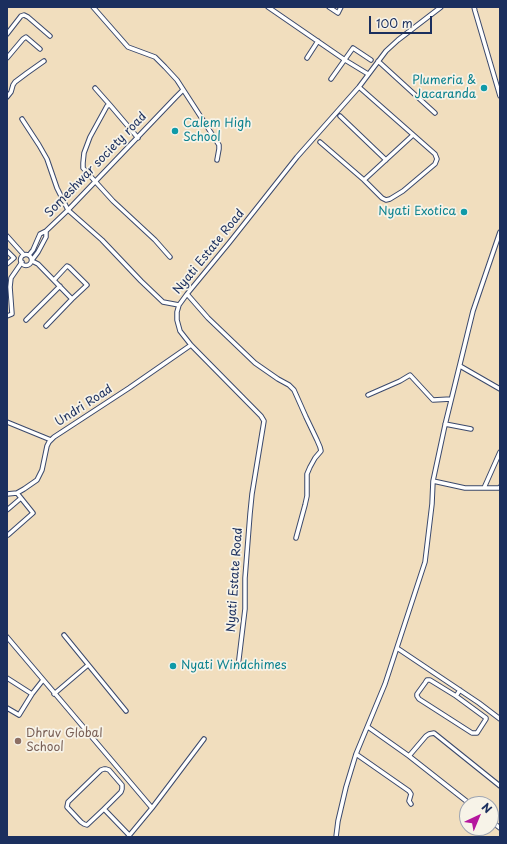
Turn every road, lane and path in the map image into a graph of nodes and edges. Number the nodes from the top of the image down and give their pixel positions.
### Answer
1 (93, 7) edge
2 (268, 7) edge
3 (329, 7) edge
4 (341, 7) edge
5 (442, 7) edge
6 (474, 7) edge
7 (7, 34) edge
8 (50, 36) dead end
9 (318, 41) junction
10 (40, 49) dead end
11 (7, 58) edge
12 (307, 58) dead end
13 (345, 60) junction
14 (371, 60) dead end
15 (44, 61) dead end
16 (378, 61) junction
17 (368, 74) junction
18 (331, 79) dead end
19 (359, 87) junction
20 (95, 88) dead end
21 (499, 88) edge
22 (183, 90) junction
23 (500, 94) edge
24 (7, 97) edge
25 (110, 105) junction
26 (435, 113) dead end
27 (340, 116) dead end
28 (22, 119) dead end
29 (413, 134) junction
30 (138, 138) junction
31 (320, 142) dead end
32 (217, 160) dead end
33 (386, 160) junction
34 (364, 180) junction
35 (96, 181) junction
36 (68, 210) junction
37 (46, 231) junction
38 (500, 232) edge
39 (7, 236) edge
40 (7, 251) edge
41 (24, 255) junction
42 (29, 255) junction
43 (170, 257) dead end
44 (32, 260) junction
45 (22, 262) junction
46 (7, 264) edge
47 (9, 278) edge
48 (54, 280) junction
49 (60, 286) junction
50 (187, 294) junction
51 (72, 299) junction
52 (179, 305) junction
53 (7, 316) edge
54 (26, 320) dead end
55 (46, 326) dead end
56 (191, 345) junction
57 (460, 366) junction
58 (500, 389) edge
59 (368, 395) dead end
60 (451, 399) junction
61 (7, 422) edge
62 (445, 424) junction
63 (471, 429) dead end
64 (51, 440) junction
65 (500, 452) edge
66 (433, 481) junction
67 (500, 487) edge
68 (484, 488) junction
69 (17, 493) junction
70 (7, 494) edge
71 (21, 498) junction
72 (7, 510) edge
73 (7, 534) edge
74 (296, 538) dead end
75 (64, 635) dead end
76 (7, 637) edge
77 (397, 648) junction
78 (88, 664) junction
79 (238, 667) dead end
80 (7, 678) edge
81 (43, 680) junction
82 (460, 690) junction
83 (32, 694) junction
84 (54, 694) junction
85 (456, 696) junction
86 (7, 708) edge
87 (126, 711) dead end
88 (500, 719) edge
89 (368, 726) junction
90 (204, 738) dead end
91 (356, 754) junction
92 (409, 756) junction
93 (500, 786) edge
94 (460, 796) edge
95 (411, 804) dead end
96 (152, 808) junction
97 (104, 809) junction
98 (129, 836) edge
99 (336, 837) edge

1 - 22 street
2 - 9 street
3 - 4 street
5 - 16 street, Nyati Estate Road
6 - 21 street
7 - 8 street
9 - 12 street
9 - 13 street
10 - 11 street
13 - 14 street
13 - 17 street
13 - 18 street
15 - 24 street
16 - 17 street, Nyati Estate Road
16 - 26 street
17 - 19 street, Nyati Estate Road
19 - 29 street
19 - 50 street, Nyati Estate Road
20 - 25 street
21 - 23 street
22 - 30 street, Someshwar society road
22 - 32 street
25 - 30 street
25 - 35 street
27 - 33 street
28 - 36 street
29 - 33 street
29 - 34 street
30 - 35 street, Someshwar society road
31 - 34 street
33 - 34 street
35 - 36 street, Someshwar society road
35 - 43 street
36 - 37 street, Someshwar society road
36 - 52 street
37 - 42 street
37 - 44 street, Someshwar society road
38 - 57 street
39 - 41 street
40 - 46 street
41 - 42 street
41 - 45 street
42 - 44 street
44 - 45 street
44 - 48 street
45 - 47 street
47 - 53 street
48 - 49 street
48 - 51 street
49 - 51 street
49 - 54 street
50 - 52 street, Nyati Estate Road
50 - 74 street
51 - 55 street
52 - 56 street, Nyati Estate Road
56 - 64 street, Undri Road
56 - 79 street, Nyati Estate Road
57 - 58 street
57 - 60 street
59 - 60 street
60 - 62 street
61 - 64 street
62 - 63 street
62 - 66 street
64 - 69 street, Undri Road
65 - 68 street
66 - 68 street
66 - 77 street
67 - 68 street
69 - 70 street, Undri Road
69 - 71 street
71 - 72 street
71 - 73 street
75 - 78 street
76 - 81 street
77 - 82 street
77 - 89 street
78 - 84 street
78 - 87 street
80 - 83 street
81 - 83 street
81 - 84 street
82 - 85 street
82 - 88 street
83 - 86 street
84 - 96 street
85 - 85 street
89 - 91 street
89 - 92 street
90 - 96 street
91 - 95 street
91 - 99 street
92 - 93 street
92 - 94 street
96 - 98 street
97 - 97 street
97 - 98 street

